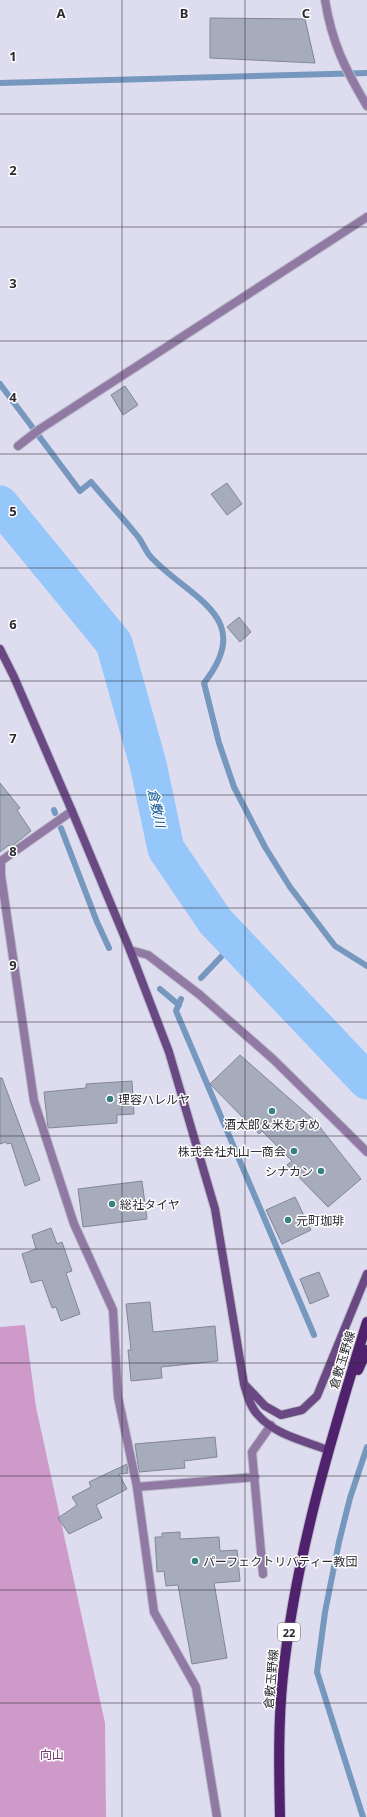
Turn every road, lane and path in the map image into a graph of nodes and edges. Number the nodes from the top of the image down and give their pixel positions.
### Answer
1 (324, 0) edge
2 (367, 106) edge
3 (367, 217) edge
4 (18, 446) dead end
5 (0, 649) edge
6 (72, 811) junction
7 (0, 860) edge
8 (130, 950) junction
9 (367, 1152) edge
10 (367, 1274) edge
11 (367, 1322) edge
12 (367, 1350) edge
13 (244, 1384) junction
14 (341, 1405) junction
15 (270, 1425) junction
16 (328, 1450) junction
17 (255, 1477) junction
18 (137, 1487) junction
19 (263, 1574) dead end
20 (217, 1817) edge
21 (280, 1817) edge

1 - 2 street
3 - 4 street
5 - 6 street
6 - 7 street
6 - 8 street
7 - 18 street
8 - 9 street
8 - 13 street
10 - 13 street
11 - 14 main road, 倉敷玉野線 / 22
12 - 14 main road, 倉敷玉野線 / 22
13 - 15 street
14 - 16 main road, 倉敷玉野線 / 22
15 - 16 street
15 - 17 street
16 - 21 main road, 倉敷玉野線 / 22
17 - 18 street
17 - 19 street
18 - 20 street

